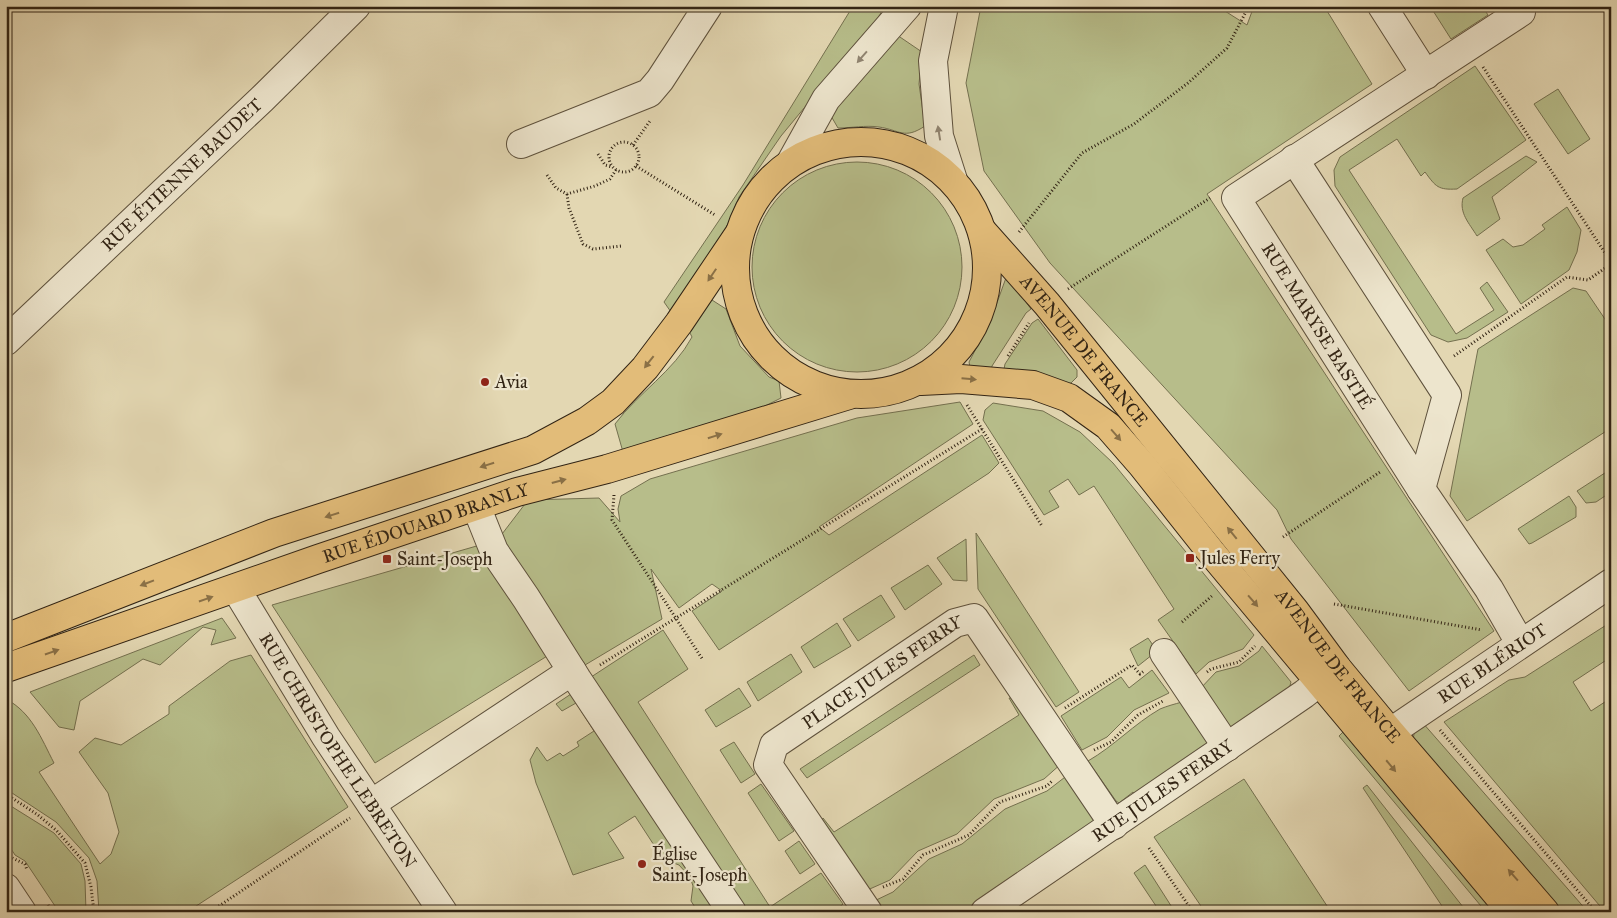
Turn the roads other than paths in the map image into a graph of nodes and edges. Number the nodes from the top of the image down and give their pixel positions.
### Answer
1 (356, 6) edge
2 (708, 6) edge
3 (944, 6) edge
4 (1382, 6) edge
5 (1521, 12) dead end
6 (901, 14) edge
7 (1426, 75) junction
8 (521, 144) dead end
9 (1294, 159) junction
10 (791, 162) junction
11 (953, 180) junction
12 (983, 232) junction
13 (739, 234) junction
14 (6, 341) edge
15 (921, 381) junction
16 (850, 395) junction
17 (1421, 490) junction
18 (476, 506) junction
19 (1611, 584) edge
20 (236, 589) junction
21 (6, 638) edge
22 (1520, 643) junction
23 (1155, 661) road end
24 (6, 668) edge
25 (575, 675) junction
26 (1329, 675) junction
27 (1381, 738) junction
28 (1228, 747) junction
29 (371, 804) junction
30 (1114, 825) junction
31 (6, 888) edge
32 (873, 900) edge
33 (441, 911) edge
34 (22, 912) edge
35 (732, 912) edge
36 (985, 912) edge
37 (1512, 912) edge
38 (1545, 912) edge

1 - 14 street, RUE ÉTIENNE BAUDET
2 - 8 street
11 -> 3 street
4 - 7 street
5 - 7 street, RUE MARYSE BASTIÉ
6 -> 10 street
7 - 9 street, RUE MARYSE BASTIÉ
9 - 17 street
9 - 17 street, RUE MARYSE BASTIÉ
10 - 11 main road
10 - 13 main road
11 - 12 main road
12 - 15 main road
26 -> 12 main road, AVENUE DE FRANCE
13 - 16 main road
13 -> 21 main road, RUE ÉDOUARD BRANLY
15 - 16 main road
15 -> 26 main road, AVENUE DE FRANCE
18 -> 16 main road, RUE ÉDOUARD BRANLY
17 - 22 street, RUE MARYSE BASTIÉ
18 - 20 main road, RUE ÉDOUARD BRANLY
18 - 25 street
19 - 22 street, RUE BLÉRIOT
24 -> 20 main road, RUE ÉDOUARD BRANLY
20 - 29 street, RUE CHRISTOPHE LEBRETON
22 - 27 street, RUE BLÉRIOT
23 - 28 street
25 - 29 street
25 - 35 street
26 - 27 main road, AVENUE DE FRANCE
26 - 28 street, RUE JULES FERRY
27 -> 37 main road, AVENUE DE FRANCE
38 -> 27 main road, AVENUE DE FRANCE
28 - 30 street, RUE JULES FERRY
29 - 33 street, RUE CHRISTOPHE LEBRETON
30 - 32 street, PLACE JULES FERRY
30 - 36 street, RUE JULES FERRY
31 - 34 street

